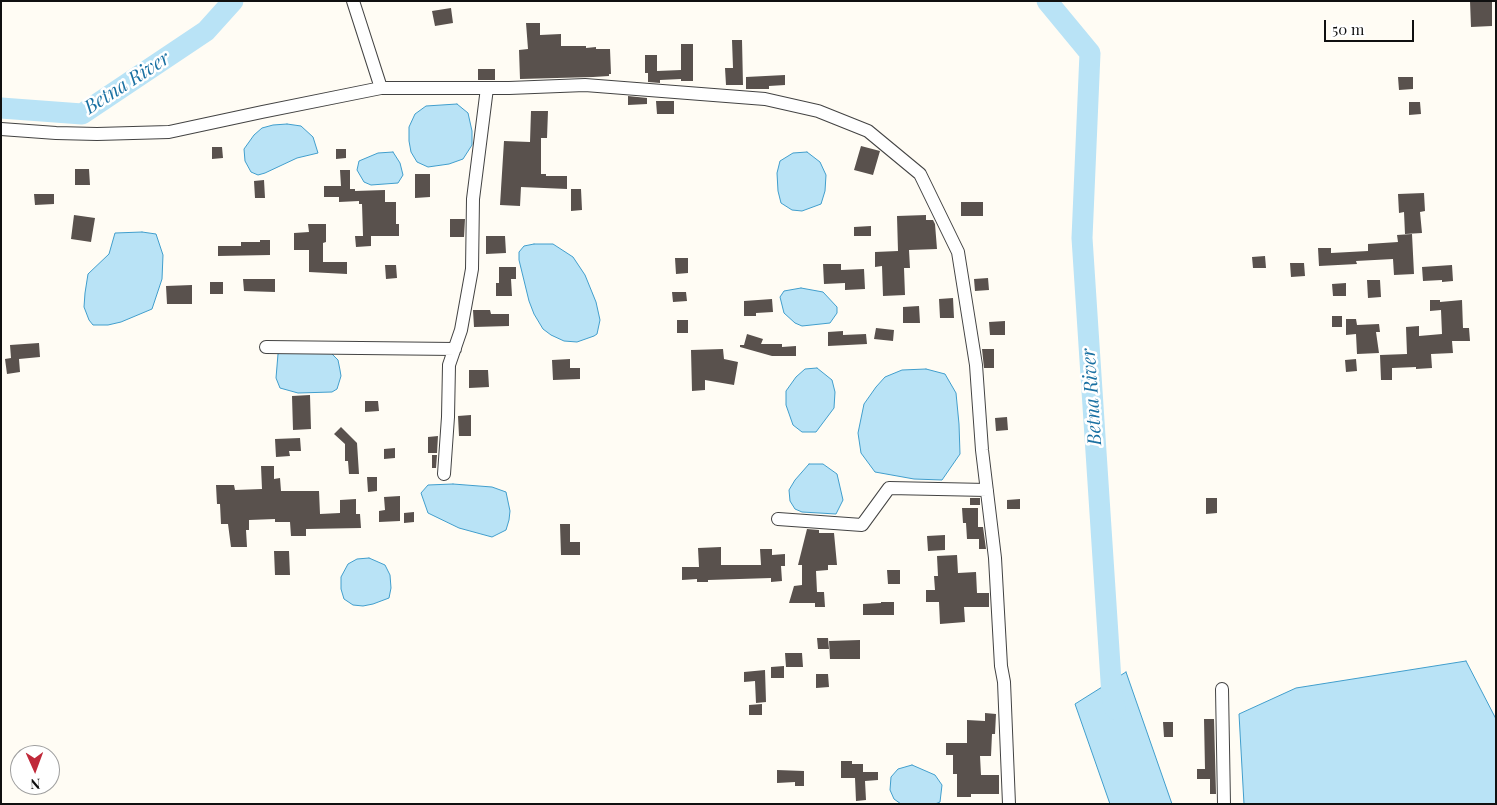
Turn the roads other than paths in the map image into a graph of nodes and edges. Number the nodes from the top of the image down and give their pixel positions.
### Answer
1 (353, 1) edge
2 (381, 88) junction
3 (487, 88) junction
4 (1, 129) edge
5 (266, 347) dead end
6 (455, 349) junction
7 (444, 474) dead end
8 (987, 490) junction
9 (778, 519) dead end
10 (1222, 689) dead end
11 (1009, 804) edge
12 (1224, 804) edge

1 - 2 street
2 - 3 street
2 - 4 street
3 - 6 street
3 - 8 street
5 - 6 street
6 - 7 street
8 - 9 street
8 - 11 street
10 - 12 street

